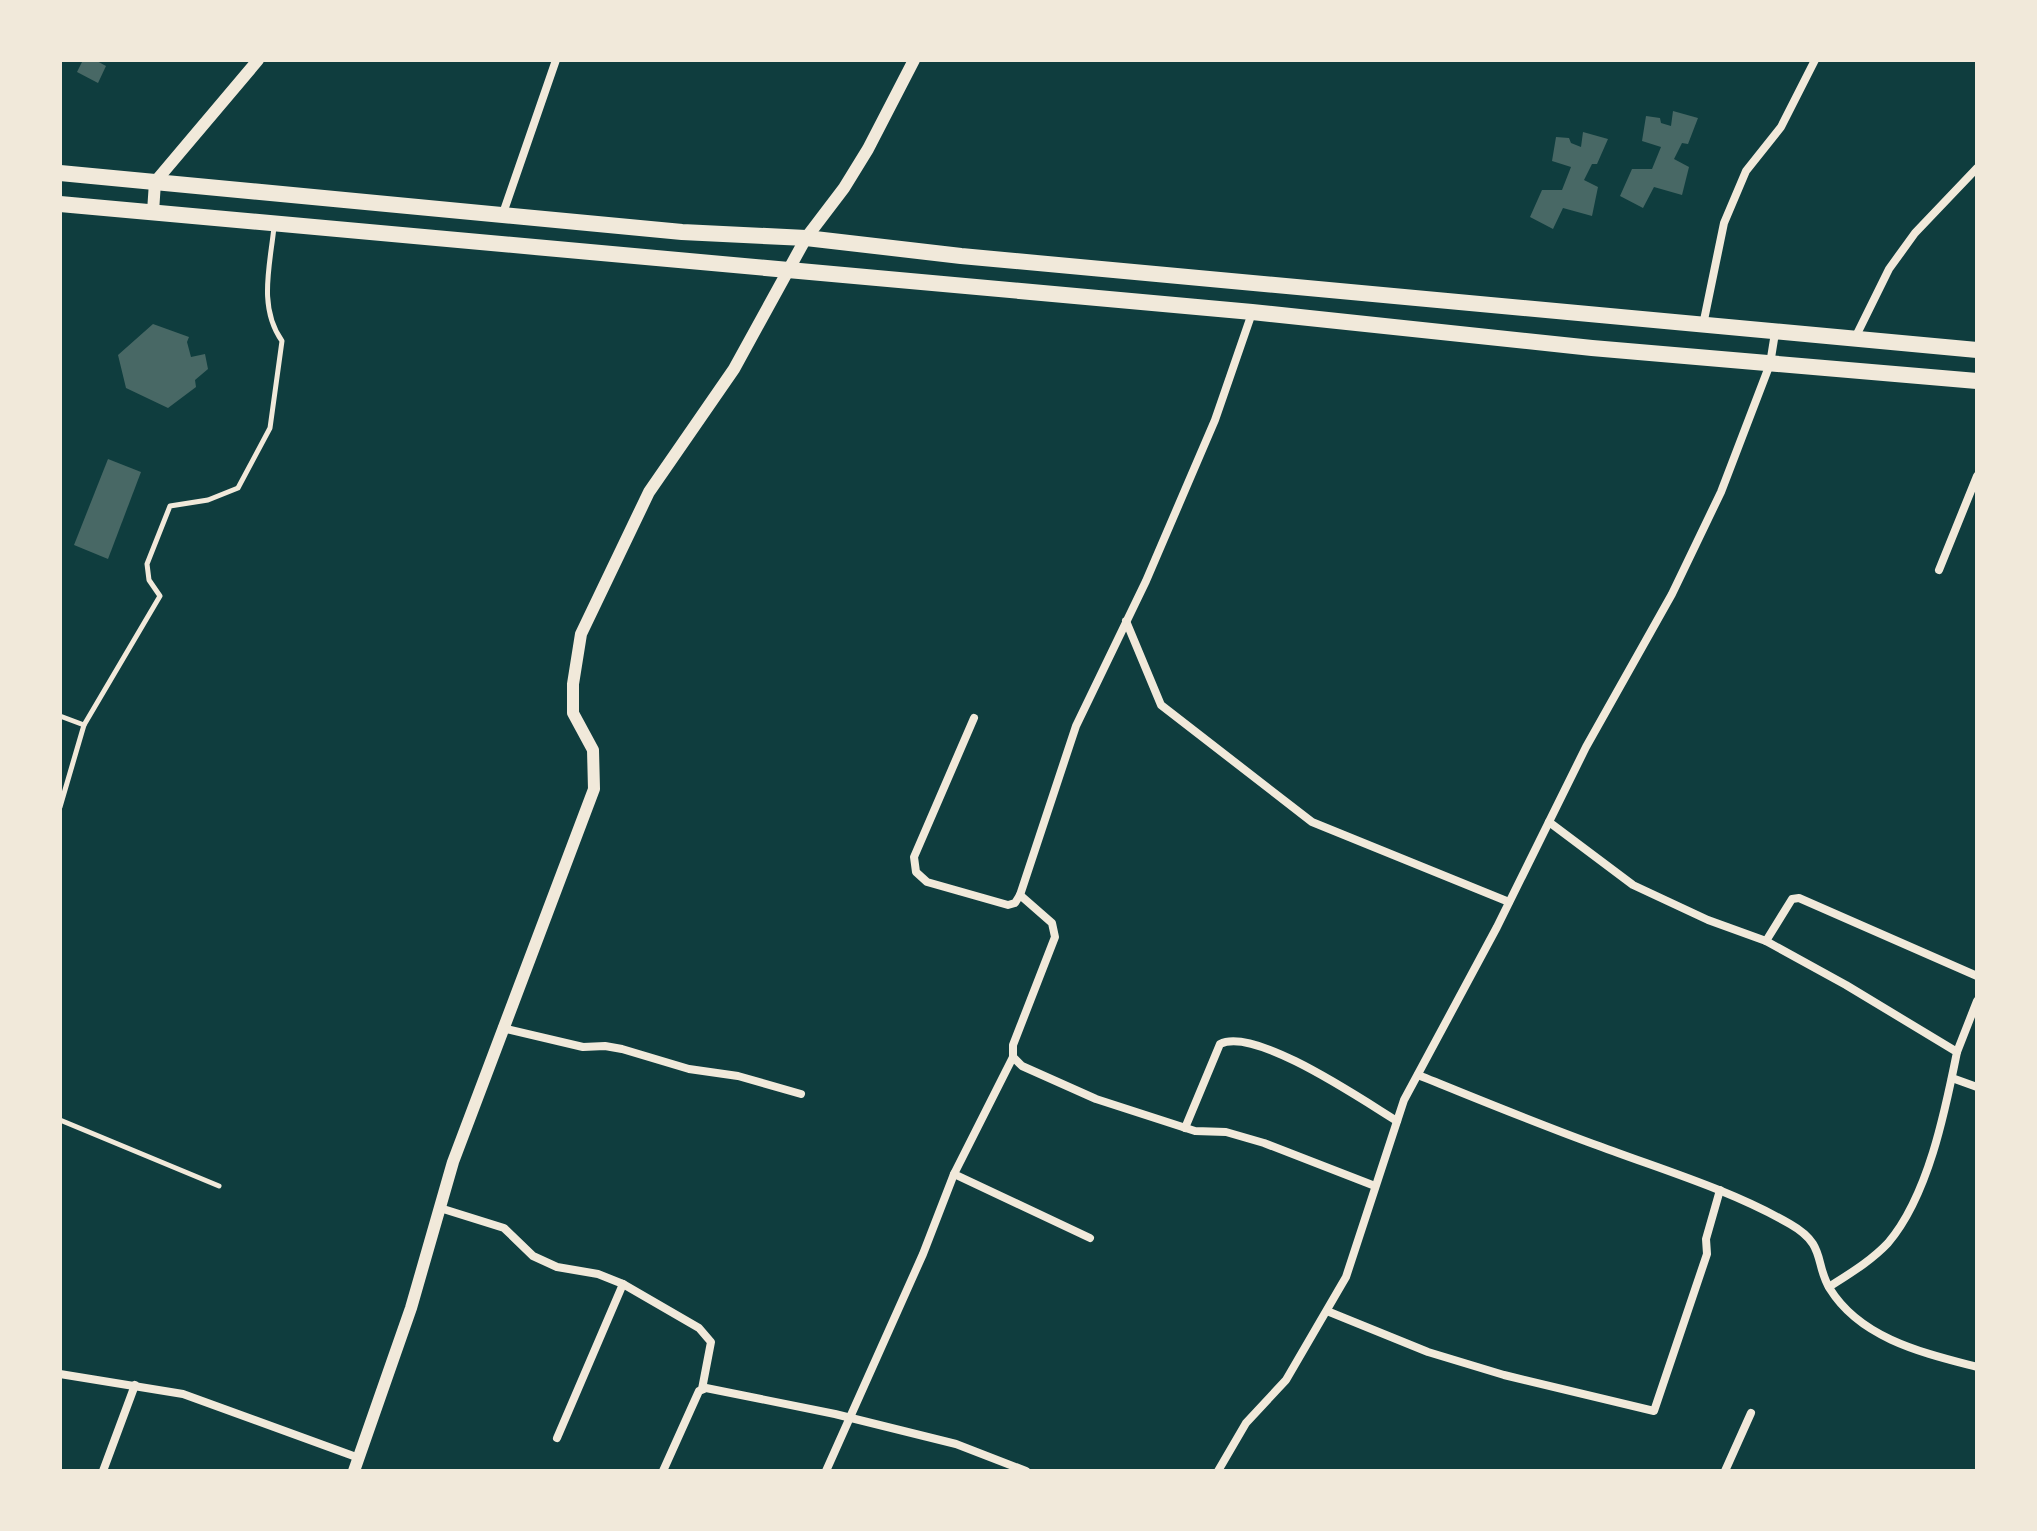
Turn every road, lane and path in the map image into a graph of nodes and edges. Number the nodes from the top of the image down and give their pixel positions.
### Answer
1 (258, 60) edge
2 (556, 60) edge
3 (914, 60) edge
4 (1815, 60) edge
5 (1977, 168) edge
6 (60, 173) edge
7 (155, 182) junction
8 (60, 204) edge
9 (153, 212) junction
10 (502, 216) junction
11 (274, 222) junction
12 (806, 238) junction
13 (789, 270) junction
14 (1252, 312) junction
15 (1702, 326) junction
16 (1775, 333) junction
17 (1854, 339) junction
18 (1977, 350) edge
19 (1770, 364) junction
20 (1977, 381) edge
21 (1977, 476) edge
22 (1939, 570) dead end
23 (1126, 621) junction
24 (60, 716) edge
25 (974, 718) dead end
26 (84, 725) junction
27 (60, 807) edge
28 (1549, 822) junction
29 (1020, 895) junction
30 (1509, 902) junction
31 (1766, 941) junction
32 (1977, 976) edge
33 (1977, 1001) edge
34 (502, 1028) junction
35 (1957, 1052) junction
36 (1013, 1057) junction
37 (1418, 1075) junction
38 (1952, 1078) junction
39 (1977, 1087) edge
40 (801, 1094) dead end
41 (60, 1120) edge
42 (1397, 1121) junction
43 (1185, 1128) junction
44 (954, 1174) junction
45 (219, 1186) dead end
46 (1375, 1186) junction
47 (1720, 1190) junction
48 (440, 1208) junction
49 (1090, 1238) dead end
50 (623, 1284) junction
51 (1829, 1287) junction
52 (1327, 1311) junction
53 (1977, 1367) edge
54 (60, 1374) edge
55 (135, 1385) junction
56 (702, 1389) junction
57 (1751, 1413) dead end
58 (849, 1417) junction
59 (557, 1438) dead end
60 (359, 1458) junction
61 (103, 1471) edge
62 (354, 1471) edge
63 (663, 1471) edge
64 (826, 1471) edge
65 (1026, 1471) edge
66 (1218, 1471) edge
67 (1725, 1471) edge

1 - 7 street
2 - 10 street
3 - 12 street
4 - 15 street
5 - 17 street
6 - 7 main road
7 - 9 street
7 - 10 main road
8 - 9 main road
9 - 11 main road
10 - 12 main road
11 - 13 main road
11 - 26 lane
12 - 13 street
12 - 15 main road
13 - 14 main road
13 - 34 street
14 - 19 main road
14 - 23 street
15 - 16 main road
16 - 17 main road
16 - 19 street
17 - 18 main road
19 - 20 main road
19 - 28 street
21 - 22 street
23 - 29 street
23 - 30 street
24 - 26 lane
25 - 29 street
26 - 27 lane
28 - 30 street
28 - 31 street
29 - 36 street
30 - 37 street
31 - 32 street
31 - 35 street
33 - 35 street
34 - 40 street
34 - 48 street
35 - 38 street
36 - 43 street
36 - 44 street
37 - 42 street
37 - 47 street
38 - 39 street
38 - 51 street
41 - 45 lane
42 - 43 street
42 - 46 street
43 - 46 street
44 - 49 street
44 - 58 street
46 - 52 street
47 - 51 street
47 - 52 street
48 - 50 street
48 - 60 street
50 - 56 street
50 - 59 street
51 - 53 street
52 - 66 street
54 - 55 street
55 - 60 street
55 - 61 street
56 - 58 street
56 - 63 street
57 - 67 street
58 - 64 street
58 - 65 street
60 - 62 street

